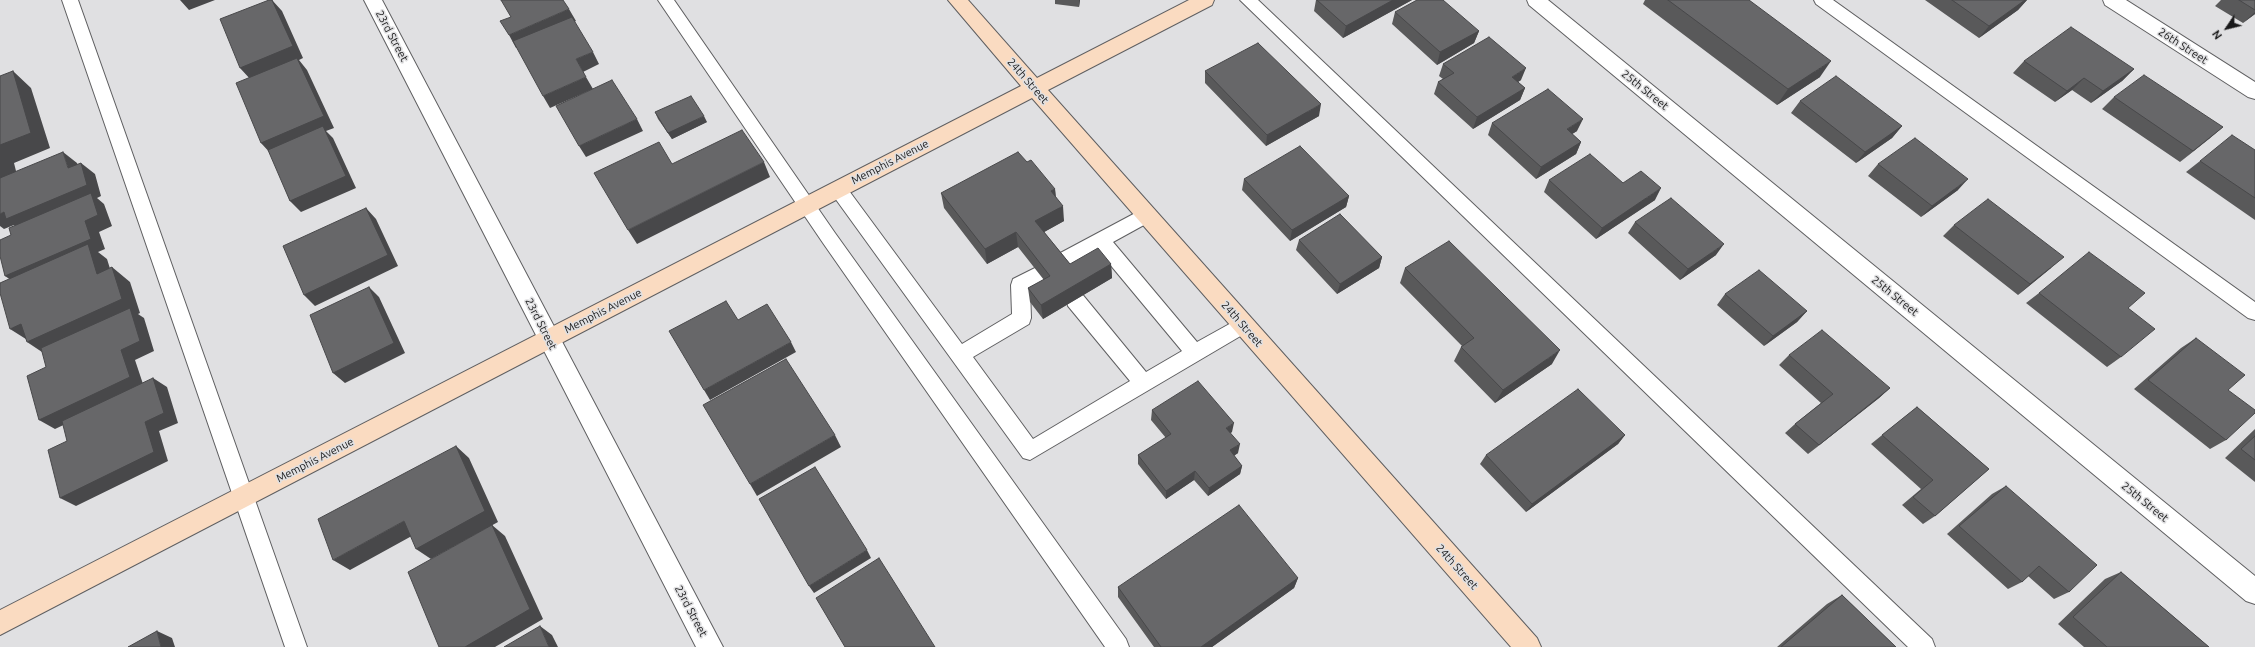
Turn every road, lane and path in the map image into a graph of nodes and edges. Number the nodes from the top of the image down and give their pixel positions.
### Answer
1 (70, 0) edge
2 (373, 0) edge
3 (666, 0) edge
4 (957, 0) edge
5 (1205, 0) edge
6 (1248, 0) edge
7 (1536, 0) edge
8 (1822, 0) edge
9 (2112, 0) edge
10 (1034, 88) junction
11 (2255, 92) edge
12 (838, 189) junction
13 (807, 206) junction
14 (1146, 215) junction
15 (1100, 240) junction
16 (1058, 263) edge
17 (1039, 274) edge
18 (1076, 300) edge
19 (2255, 312) edge
20 (1242, 325) junction
21 (549, 339) junction
22 (1195, 353) junction
23 (960, 354) junction
24 (1143, 383) junction
25 (244, 496) junction
26 (2255, 592) edge
27 (0, 623) edge
28 (296, 647) edge
29 (710, 647) edge
30 (1118, 647) edge
31 (1528, 647) edge
32 (1924, 647) edge

1 - 25 lane
2 - 21 street, 23rd Street
3 - 13 lane
4 - 10 street, 24th Street
5 - 10 street, Memphis Avenue
6 - 32 lane
7 - 26 street, 25th Street
8 - 19 lane
9 - 11 street, 26th Street
10 - 12 street, Memphis Avenue
10 - 14 street, 24th Street
12 - 13 street, Memphis Avenue
12 - 23 lane
13 - 21 street, Memphis Avenue
13 - 30 lane
14 - 15 lane
14 - 20 street, 24th Street
15 - 16 lane
15 - 22 lane
17 - 23 lane
18 - 24 lane
20 - 22 lane
20 - 31 street, 24th Street
21 - 25 street, Memphis Avenue
21 - 29 street, 23rd Street
22 - 24 lane
23 - 24 lane
25 - 27 street, Memphis Avenue
25 - 28 lane

